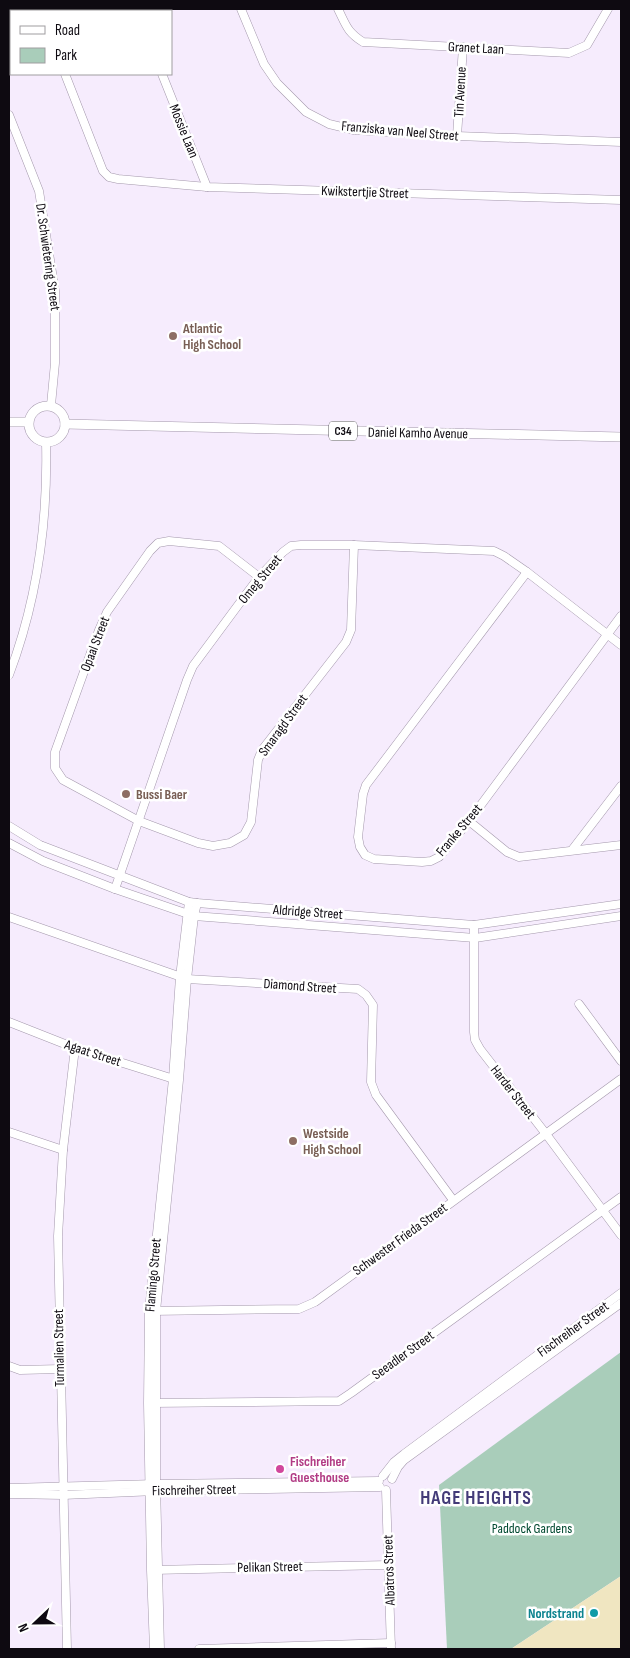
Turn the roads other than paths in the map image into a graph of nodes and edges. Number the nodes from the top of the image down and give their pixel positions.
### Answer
1 (241, 9) edge
2 (338, 9) edge
3 (608, 9) edge
4 (463, 47) junction
5 (65, 75) edge
6 (162, 75) edge
7 (9, 115) edge
8 (457, 136) junction
9 (621, 142) edge
10 (207, 187) junction
11 (621, 200) edge
12 (51, 406) junction
13 (9, 422) edge
14 (28, 422) junction
15 (65, 424) junction
16 (621, 437) edge
17 (46, 442) junction
18 (354, 545) junction
19 (527, 572) junction
20 (259, 577) junction
21 (621, 616) edge
22 (608, 635) junction
23 (621, 645) edge
24 (9, 675) edge
25 (621, 786) edge
26 (139, 821) junction
27 (469, 821) junction
28 (9, 826) edge
29 (9, 843) edge
30 (621, 845) edge
31 (572, 850) junction
32 (119, 876) junction
33 (115, 889) junction
34 (193, 902) junction
35 (621, 904) edge
36 (190, 915) junction
37 (621, 916) edge
38 (9, 917) edge
39 (474, 924) junction
40 (475, 938) junction
41 (183, 978) junction
42 (580, 1004) dead end
43 (9, 1022) edge
44 (75, 1048) junction
45 (621, 1061) edge
46 (176, 1079) junction
47 (621, 1079) edge
48 (9, 1132) edge
49 (546, 1134) junction
50 (63, 1150) junction
51 (621, 1197) edge
52 (454, 1200) junction
53 (604, 1211) junction
54 (621, 1235) edge
55 (621, 1293) edge
56 (621, 1303) edge
57 (153, 1311) junction
58 (9, 1366) edge
59 (60, 1369) junction
60 (152, 1403) junction
61 (392, 1479) junction
62 (382, 1483) junction
63 (63, 1486) junction
64 (153, 1487) junction
65 (9, 1488) edge
66 (9, 1494) edge
67 (63, 1495) junction
68 (389, 1565) junction
69 (154, 1570) junction
70 (391, 1646) edge
71 (67, 1649) edge
72 (154, 1649) edge
73 (160, 1649) edge
74 (199, 1649) edge

1 - 8 street, Franziska van Neel Street
2 - 4 street, Granet Laan
3 - 4 street, Granet Laan
4 - 8 street, Tin Avenue
5 - 10 street, Kwikstertjie Street
6 - 10 street, Mossie Laan
7 - 12 street, Dr. Schwietering Street
8 - 9 street, Franziska van Neel Street
10 - 11 street, Kwikstertjie Street
12 - 14 main road
12 - 15 main road
13 - 14 main road
14 - 17 main road
15 - 16 main road, Daniel Kamho Avenue / C34
15 - 17 main road
17 - 24 street
18 - 19 street, Omeg Street
18 - 20 street, Omeg Street
18 - 26 street, Smaragd Street
19 - 22 street, Omeg Street
19 - 27 street, Franke Street
20 - 26 street, Omeg Street
20 - 26 street, Opaal Street
21 - 22 street, Franke Street
22 - 23 street, Omeg Street
22 - 27 street, Franke Street
25 - 31 street
26 - 32 street, Omeg Street
27 - 31 street
28 - 32 street, Aldridge Street
29 - 33 street, Aldridge Street
30 - 31 street
32 - 33 street, Omeg Street
32 - 34 street, Aldridge Street
33 - 36 street, Aldridge Street
34 - 36 street, Flamingo Street
34 - 39 street, Aldridge Street
35 - 39 street, Aldridge Street
36 - 40 street, Aldridge Street
36 - 41 street, Flamingo Street
37 - 40 street, Aldridge Street
38 - 41 street, Diamond Street
39 - 40 street, Harder Street
40 - 49 street, Harder Street
41 - 46 street, Flamingo Street
41 - 52 street, Diamond Street
42 - 45 street
43 - 44 street, Agaat Street
44 - 46 street, Agaat Street
44 - 50 street, Turmalien Street
46 - 57 street, Flamingo Street
47 - 49 street, Schwester Frieda Street
48 - 50 street
49 - 52 street, Schwester Frieda Street
49 - 53 street, Harder Street
50 - 59 street, Turmalien Street
51 - 53 street, Seeadler Street
52 - 57 street, Schwester Frieda Street
53 - 54 street, Harder Street
53 - 60 street, Seeadler Street
55 - 62 street, Fischreiher Street
56 - 61 street, Fischreiher Street
57 - 60 street, Flamingo Street
58 - 59 street
59 - 63 street, Turmalien Street
60 - 64 street, Flamingo Street
61 - 62 street
61 - 62 street, Fischreiher Street
62 - 64 street, Fischreiher Street
62 - 68 street, Albatros Street
63 - 64 street, Fischreiher Street
63 - 65 street, Fischreiher Street
63 - 67 street, Turmalien Street
64 - 67 street, Fischreiher Street
64 - 69 street, Flamingo Street
66 - 67 street, Fischreiher Street
67 - 71 street, Turmalien Street
68 - 69 street, Pelikan Street
68 - 70 street, Albatros Street
69 - 72 street, Flamingo Street
69 - 73 street, Flamingo Street
70 - 74 street

